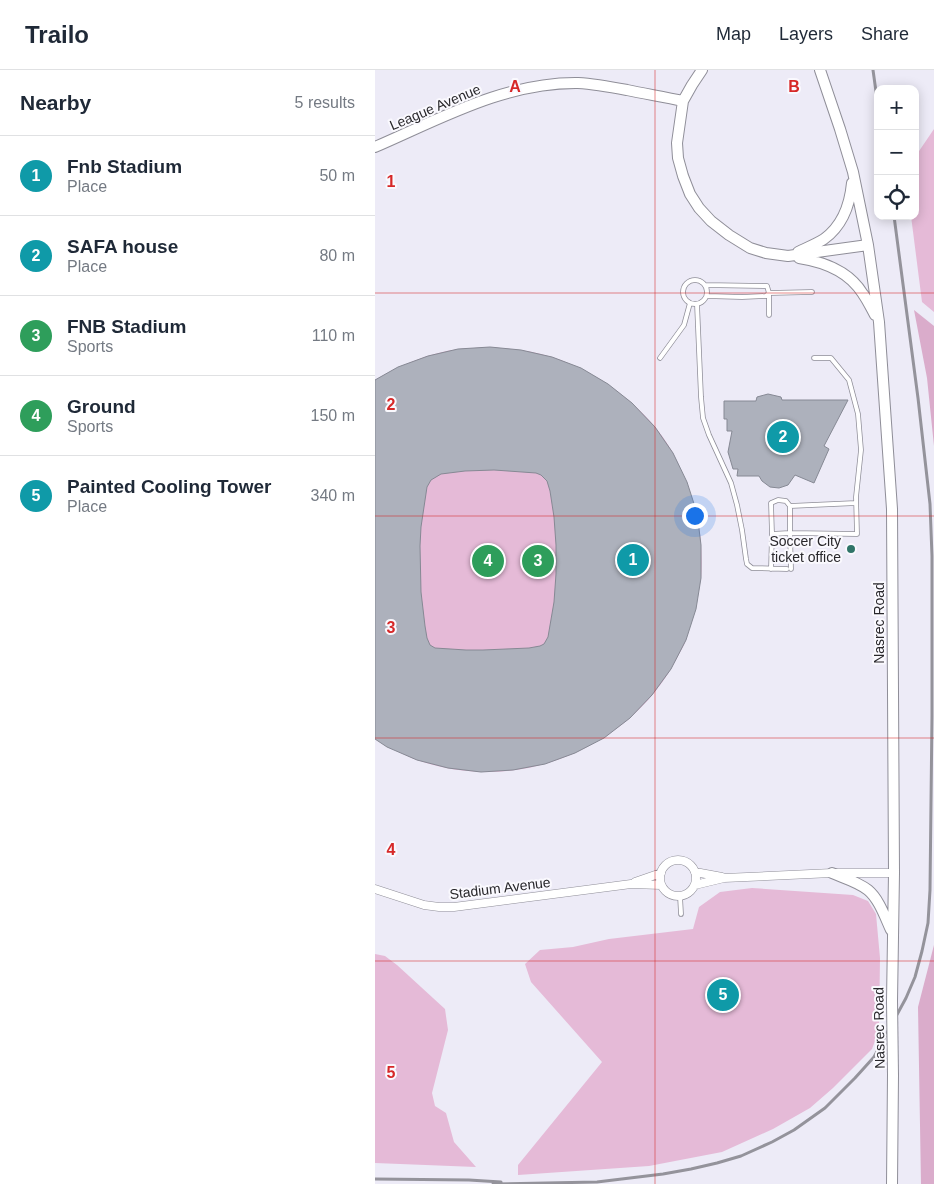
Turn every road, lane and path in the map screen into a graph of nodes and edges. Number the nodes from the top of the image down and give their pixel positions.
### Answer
1 (702, 70) edge
2 (821, 70) edge
3 (683, 101) junction
4 (375, 147) edge
5 (853, 172) junction
6 (868, 245) junction
7 (788, 256) junction
8 (705, 285) junction
9 (812, 292) dead end
10 (769, 293) junction
11 (707, 296) junction
12 (690, 303) junction
13 (697, 304) junction
14 (769, 315) dead end
15 (879, 322) junction
16 (659, 358) dead end
17 (814, 358) dead end
18 (856, 504) junction
19 (790, 506) junction
20 (790, 533) junction
21 (772, 534) junction
22 (771, 569) junction
23 (695, 872) junction
24 (661, 873) junction
25 (832, 873) junction
26 (894, 873) junction
27 (724, 878) junction
28 (631, 884) junction
29 (661, 885) junction
30 (695, 885) junction
31 (375, 889) edge
32 (680, 896) junction
33 (681, 914) dead end
34 (893, 933) junction
35 (891, 1184) edge

1 - 3 main road
2 - 5 main road, Nasrec Road
3 - 4 main road, League Avenue
3 - 7 main road
5 - 6 main road, Nasrec Road
5 - 7 main road
6 - 7 main road
6 - 15 main road, Nasrec Road
7 - 15 main road
8 - 10 lane
8 - 11 lane
8 - 12 lane
9 - 10 lane
10 - 11 lane
10 - 14 lane
11 - 13 lane
12 - 13 lane
12 - 16 lane
13 - 22 lane
15 - 26 main road, Nasrec Road
17 - 18 lane
18 - 19 lane
18 - 20 lane
19 - 20 lane
19 - 21 lane
20 - 21 lane
20 - 22 lane
21 - 22 lane
23 - 24 street
23 - 27 street
23 - 30 street
24 - 28 street, Stadium Avenue
24 - 29 street
25 - 26 street
25 - 27 street
25 - 34 main road
26 - 34 main road, Nasrec Road
27 - 30 street
28 - 29 street, Stadium Avenue
28 - 31 street, Stadium Avenue
29 - 32 street
30 - 32 street
32 - 33 lane
34 - 35 main road, Nasrec Road, bridge

